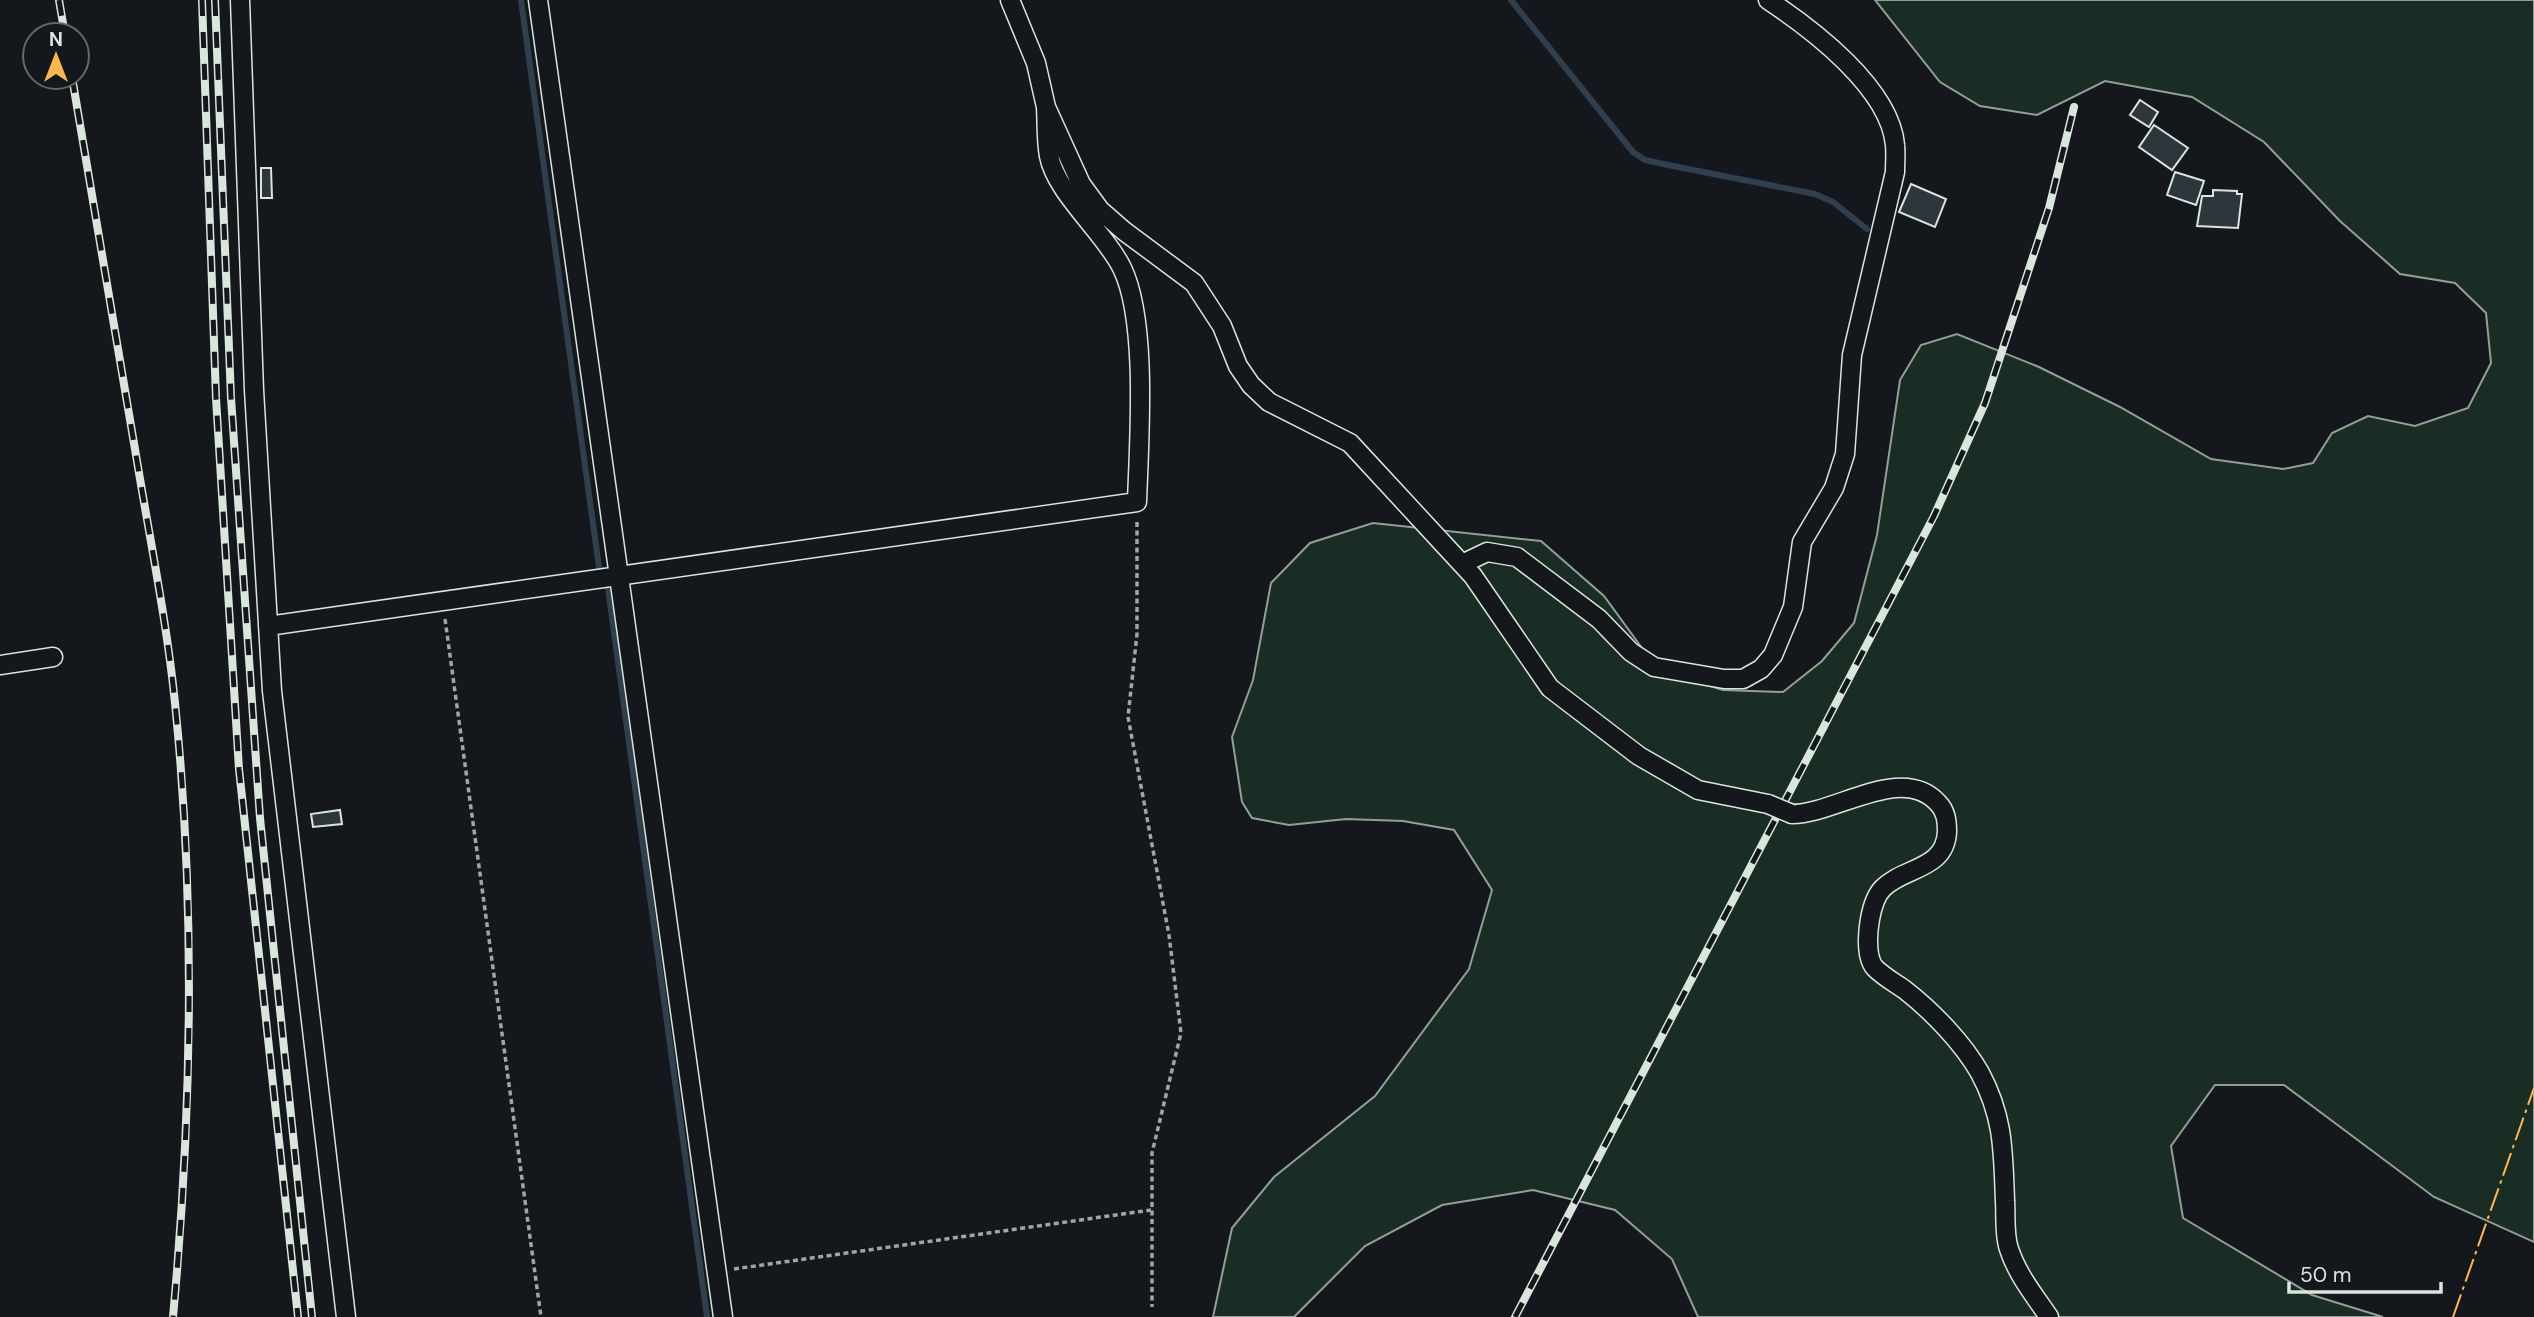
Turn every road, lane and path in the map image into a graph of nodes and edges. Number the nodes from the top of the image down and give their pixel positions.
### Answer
1 (240, 0) edge
2 (538, 0) edge
3 (1010, 0) edge
4 (1768, 0) edge
5 (1046, 107) junction
6 (1138, 502) junction
7 (1462, 564) junction
8 (618, 575) junction
9 (443, 599) junction
10 (268, 626) junction
11 (53, 657) dead end
12 (0, 665) edge
13 (1151, 1210) junction
14 (718, 1271) junction
15 (1152, 1307) dead end
16 (346, 1317) edge
17 (541, 1317) edge
18 (723, 1317) edge
19 (2049, 1317) edge

1 - 10 street
2 - 8 street
3 - 5 street
4 - 7 street
5 - 6 street
5 - 7 street
6 - 8 street
6 - 13 path
7 - 19 street, bridge
8 - 9 street
8 - 14 street
9 - 10 street
9 - 17 path
10 - 16 street
11 - 12 street
13 - 14 path
13 - 15 path
14 - 18 street

